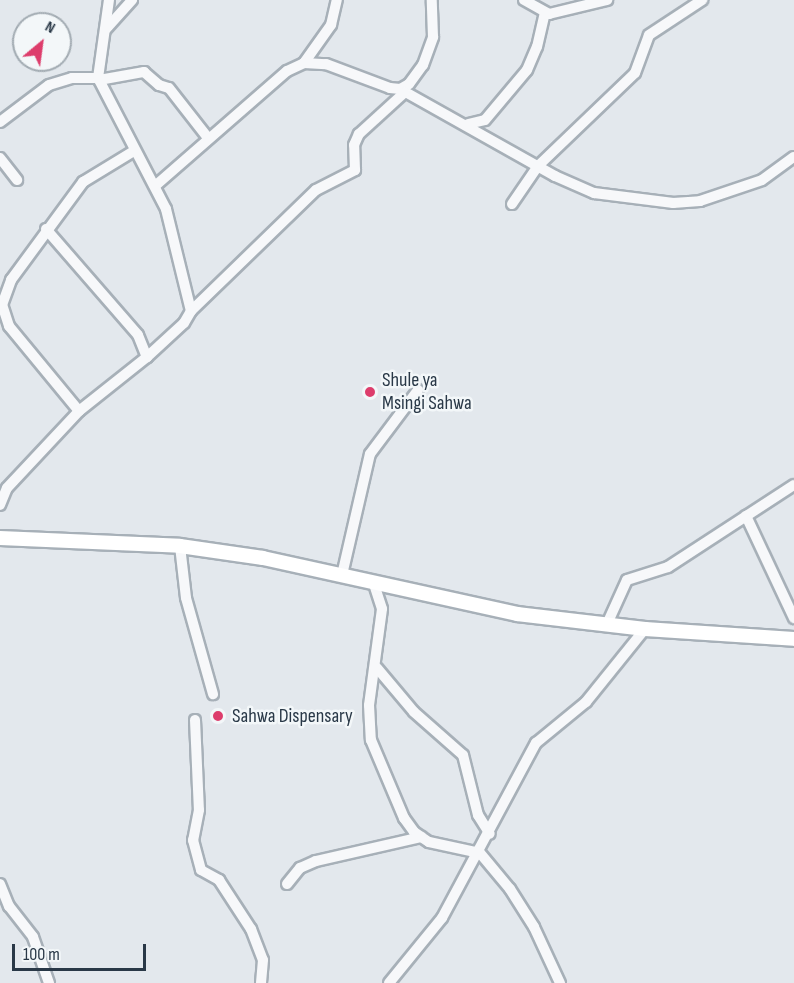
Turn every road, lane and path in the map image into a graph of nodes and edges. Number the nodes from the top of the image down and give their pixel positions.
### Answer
1 (110, 0) edge
2 (132, 0) edge
3 (337, 0) edge
4 (432, 0) edge
5 (524, 0) edge
6 (607, 0) edge
7 (702, 0) edge
8 (545, 13) junction
9 (105, 29) junction
10 (303, 63) junction
11 (98, 79) junction
12 (402, 91) junction
13 (0, 122) edge
14 (467, 124) junction
15 (208, 138) junction
16 (134, 151) junction
17 (794, 157) edge
18 (0, 158) edge
19 (538, 166) junction
20 (16, 180) dead end
21 (155, 186) junction
22 (512, 204) dead end
23 (46, 229) junction
24 (11, 280) junction
25 (0, 284) edge
26 (191, 310) junction
27 (147, 357) junction
28 (418, 390) dead end
29 (80, 411) junction
30 (794, 485) edge
31 (0, 505) edge
32 (746, 516) junction
33 (0, 538) edge
34 (180, 546) junction
35 (342, 575) junction
36 (373, 581) junction
37 (794, 618) edge
38 (607, 624) junction
39 (645, 629) junction
40 (794, 639) edge
41 (377, 668) junction
42 (213, 694) dead end
43 (195, 720) dead end
44 (490, 834) junction
45 (421, 837) junction
46 (480, 853) junction
47 (0, 884) edge
48 (287, 884) dead end
49 (49, 983) edge
50 (261, 983) edge
51 (389, 983) edge
52 (560, 983) edge

1 - 9 street
2 - 9 street
3 - 10 street
4 - 12 street
5 - 8 street
6 - 8 street
7 - 19 street
8 - 14 street
9 - 11 street
10 - 12 street
10 - 15 street
11 - 13 street
11 - 15 street
11 - 16 street
12 - 14 street
12 - 26 street
14 - 19 street
15 - 21 street
16 - 21 street
16 - 23 street
17 - 19 street
18 - 20 street
19 - 22 street
21 - 26 street
23 - 24 street
23 - 27 street
24 - 25 street
24 - 29 street
26 - 27 street
27 - 29 street
28 - 35 street
29 - 31 street
30 - 32 street
32 - 37 street
32 - 38 street
33 - 34 main road
34 - 35 main road
34 - 42 street
35 - 36 main road
36 - 38 main road
36 - 41 street
38 - 39 main road
39 - 40 main road
39 - 44 street
41 - 44 street
41 - 45 street
43 - 50 street
44 - 46 street
45 - 46 street
45 - 48 street
46 - 51 street
46 - 52 street
47 - 49 street

